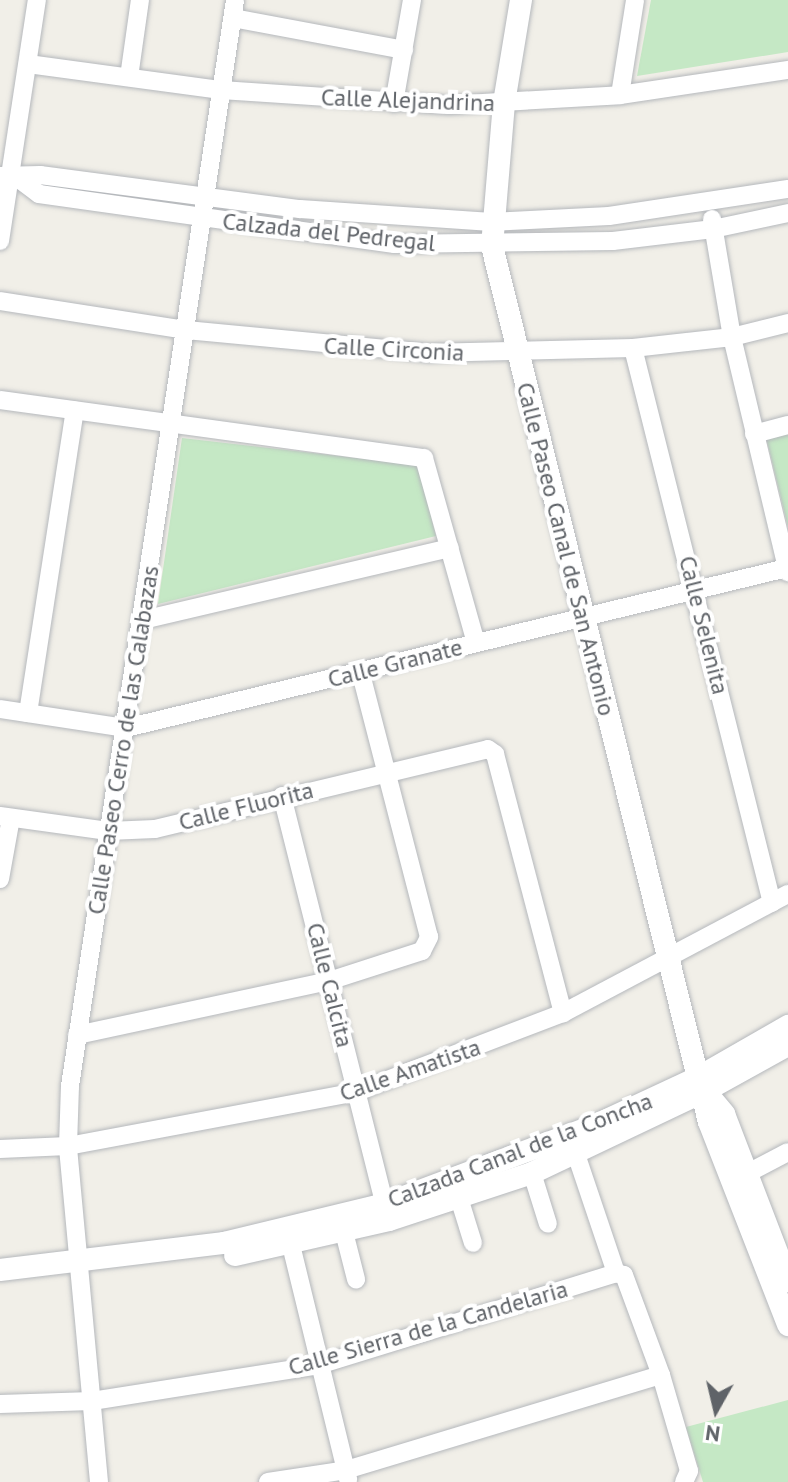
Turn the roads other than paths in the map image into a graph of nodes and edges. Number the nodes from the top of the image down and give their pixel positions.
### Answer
1 (37, 0) edge
2 (140, 0) edge
3 (412, 0) edge
4 (521, 0) edge
5 (635, 0) edge
6 (234, 9) edge
7 (404, 50) junction
8 (28, 64) junction
9 (788, 70) edge
10 (129, 77) junction
11 (221, 90) junction
12 (620, 95) junction
13 (394, 103) junction
14 (504, 103) junction
15 (9, 178) edge
16 (788, 189) edge
17 (205, 197) junction
18 (709, 204) junction
19 (788, 213) edge
20 (202, 218) junction
21 (492, 222) junction
22 (713, 229) junction
23 (0, 241) edge
24 (492, 246) junction
25 (0, 301) edge
26 (788, 323) edge
27 (186, 330) junction
28 (732, 337) junction
29 (633, 348) junction
30 (518, 354) junction
31 (0, 400) edge
32 (75, 411) junction
33 (172, 424) junction
34 (788, 425) edge
35 (754, 434) junction
36 (450, 548) junction
37 (788, 570) edge
38 (696, 589) junction
39 (584, 616) junction
40 (143, 620) junction
41 (476, 643) junction
42 (360, 671) junction
43 (0, 709) edge
44 (28, 713) junction
45 (126, 728) junction
46 (385, 772) junction
47 (282, 796) junction
48 (5, 817) edge
49 (108, 831) junction
50 (0, 879) edge
51 (780, 898) edge
52 (665, 962) junction
53 (329, 981) junction
54 (563, 1013) junction
55 (788, 1026) edge
56 (77, 1035) junction
57 (788, 1045) edge
58 (702, 1084) junction
59 (356, 1092) junction
60 (68, 1146) junction
61 (0, 1149) edge
62 (788, 1152) edge
63 (576, 1154) junction
64 (532, 1173) junction
65 (746, 1174) junction
66 (459, 1198) junction
67 (387, 1212) junction
68 (548, 1224) dead end
69 (344, 1232) junction
70 (473, 1243) dead end
71 (291, 1245) junction
72 (782, 1251) edge
73 (0, 1270) edge
74 (82, 1270) junction
75 (616, 1273) junction
76 (356, 1279) dead end
77 (788, 1281) edge
78 (0, 1282) edge
79 (788, 1325) edge
80 (319, 1365) junction
81 (661, 1375) junction
82 (92, 1401) junction
83 (0, 1404) edge
84 (348, 1476) edge
85 (686, 1480) edge
86 (99, 1482) edge
87 (268, 1482) edge

1 - 8 street
2 - 10 street
3 - 7 street
4 - 14 street, Calle Paseo Canal de San Antonio
5 - 12 street
6 - 7 street
6 - 11 street, Calle Paseo Cerro de las Calabazas
7 - 13 street
8 - 10 street, Calle Alejandrina
8 - 15 street
9 - 12 street, Calle Alejandrina
10 - 11 street, Calle Alejandrina
11 - 13 street, Calle Alejandrina
11 - 17 street, Calle Paseo Cerro de las Calabazas
12 - 14 street, Calle Alejandrina
13 - 14 street, Calle Alejandrina
14 - 21 street, Calle Paseo Canal de San Antonio
15 - 17 street, Calzada del Pedregal
15 - 20 street, Calzada del Pedregal
15 - 23 street
16 - 18 street, Calzada del Pedregal
17 - 20 street, Calle Paseo Cerro de las Calabazas
17 - 21 street, Calzada del Pedregal
18 - 21 street, Calzada del Pedregal
18 - 22 street
19 - 22 street, Calzada del Pedregal
20 - 24 street, Calzada del Pedregal
20 - 27 street, Calle Paseo Cerro de las Calabazas
21 - 24 street, Calle Paseo Canal de San Antonio
22 - 24 street, Calzada del Pedregal
22 - 28 street
24 - 30 street, Calle Paseo Canal de San Antonio
25 - 27 street, Calle Circonia
26 - 28 street, Calle Circonia
27 - 30 street, Calle Circonia
27 - 33 street, Calle Paseo Cerro de las Calabazas
28 - 29 street, Calle Circonia
28 - 35 street
29 - 30 street, Calle Circonia
29 - 38 street, Calle Selenita
30 - 39 street, Calle Paseo Canal de San Antonio
31 - 32 street
32 - 33 street
32 - 44 street
33 - 36 street
33 - 40 street, Calle Paseo Cerro de las Calabazas
34 - 35 street
35 - 37 street
36 - 40 street
36 - 41 street
37 - 38 street, Calle Granate
38 - 39 street, Calle Granate
38 - 51 street, Calle Selenita
39 - 41 street, Calle Granate
39 - 52 street, Calle Paseo Canal de San Antonio
40 - 45 street, Calle Paseo Cerro de las Calabazas
41 - 42 street, Calle Granate
42 - 45 street, Calle Granate
42 - 46 street
43 - 44 street, Calle Granate
44 - 45 street, Calle Granate
45 - 49 street, Calle Paseo Cerro de las Calabazas
46 - 47 street, Calle Fluorita
46 - 53 street
46 - 54 street, Calle Fluorita
47 - 49 street, Calle Fluorita
47 - 53 street, Calle Calcita
48 - 49 street, Calle Fluorita
48 - 50 street
49 - 56 street, Calle Paseo Cerro de las Calabazas
51 - 52 street, Calle Amatista
52 - 54 street, Calle Amatista
52 - 58 street, Calle Paseo Canal de San Antonio
53 - 56 street
53 - 59 street, Calle Calcita
54 - 59 street, Calle Amatista
55 - 58 street, Calzada Canal de la Concha
56 - 60 street, Calle Paseo Cerro de las Calabazas
57 - 58 street, Calzada Canal de la Concha
58 - 63 street, Calzada Canal de la Concha
58 - 65 street
58 - 67 street, Calzada Canal de la Concha
58 - 79 street, Calle Paseo Canal de San Antonio
59 - 60 street, Calle Amatista
59 - 67 street, Calle Calcita
60 - 61 street, Calle Amatista
60 - 74 street, Calle Paseo Cerro de las Calabazas
62 - 65 street
63 - 64 street, Calzada Canal de la Concha
63 - 75 street
64 - 66 street, Calzada Canal de la Concha
64 - 68 street
65 - 72 street
66 - 67 street, Calzada Canal de la Concha
66 - 70 street
67 - 69 street, Calzada Canal de la Concha
67 - 74 street, Calzada Canal de la Concha
69 - 71 street, Calzada Canal de la Concha
69 - 76 street
71 - 74 street, Calzada Canal de la Concha
71 - 80 street
72 - 77 street
73 - 74 street, Calzada Canal de la Concha
74 - 78 street, Calzada Canal de la Concha
74 - 82 street, Calle Paseo Cerro de las Calabazas
75 - 80 street, Calle Sierra de la Candelaria
75 - 81 street
80 - 82 street, Calle Sierra de la Candelaria
80 - 84 street
81 - 84 street
81 - 85 street
82 - 83 street, Calle Sierra de la Candelaria
82 - 86 street, Calle Paseo Cerro de las Calabazas
84 - 87 street

